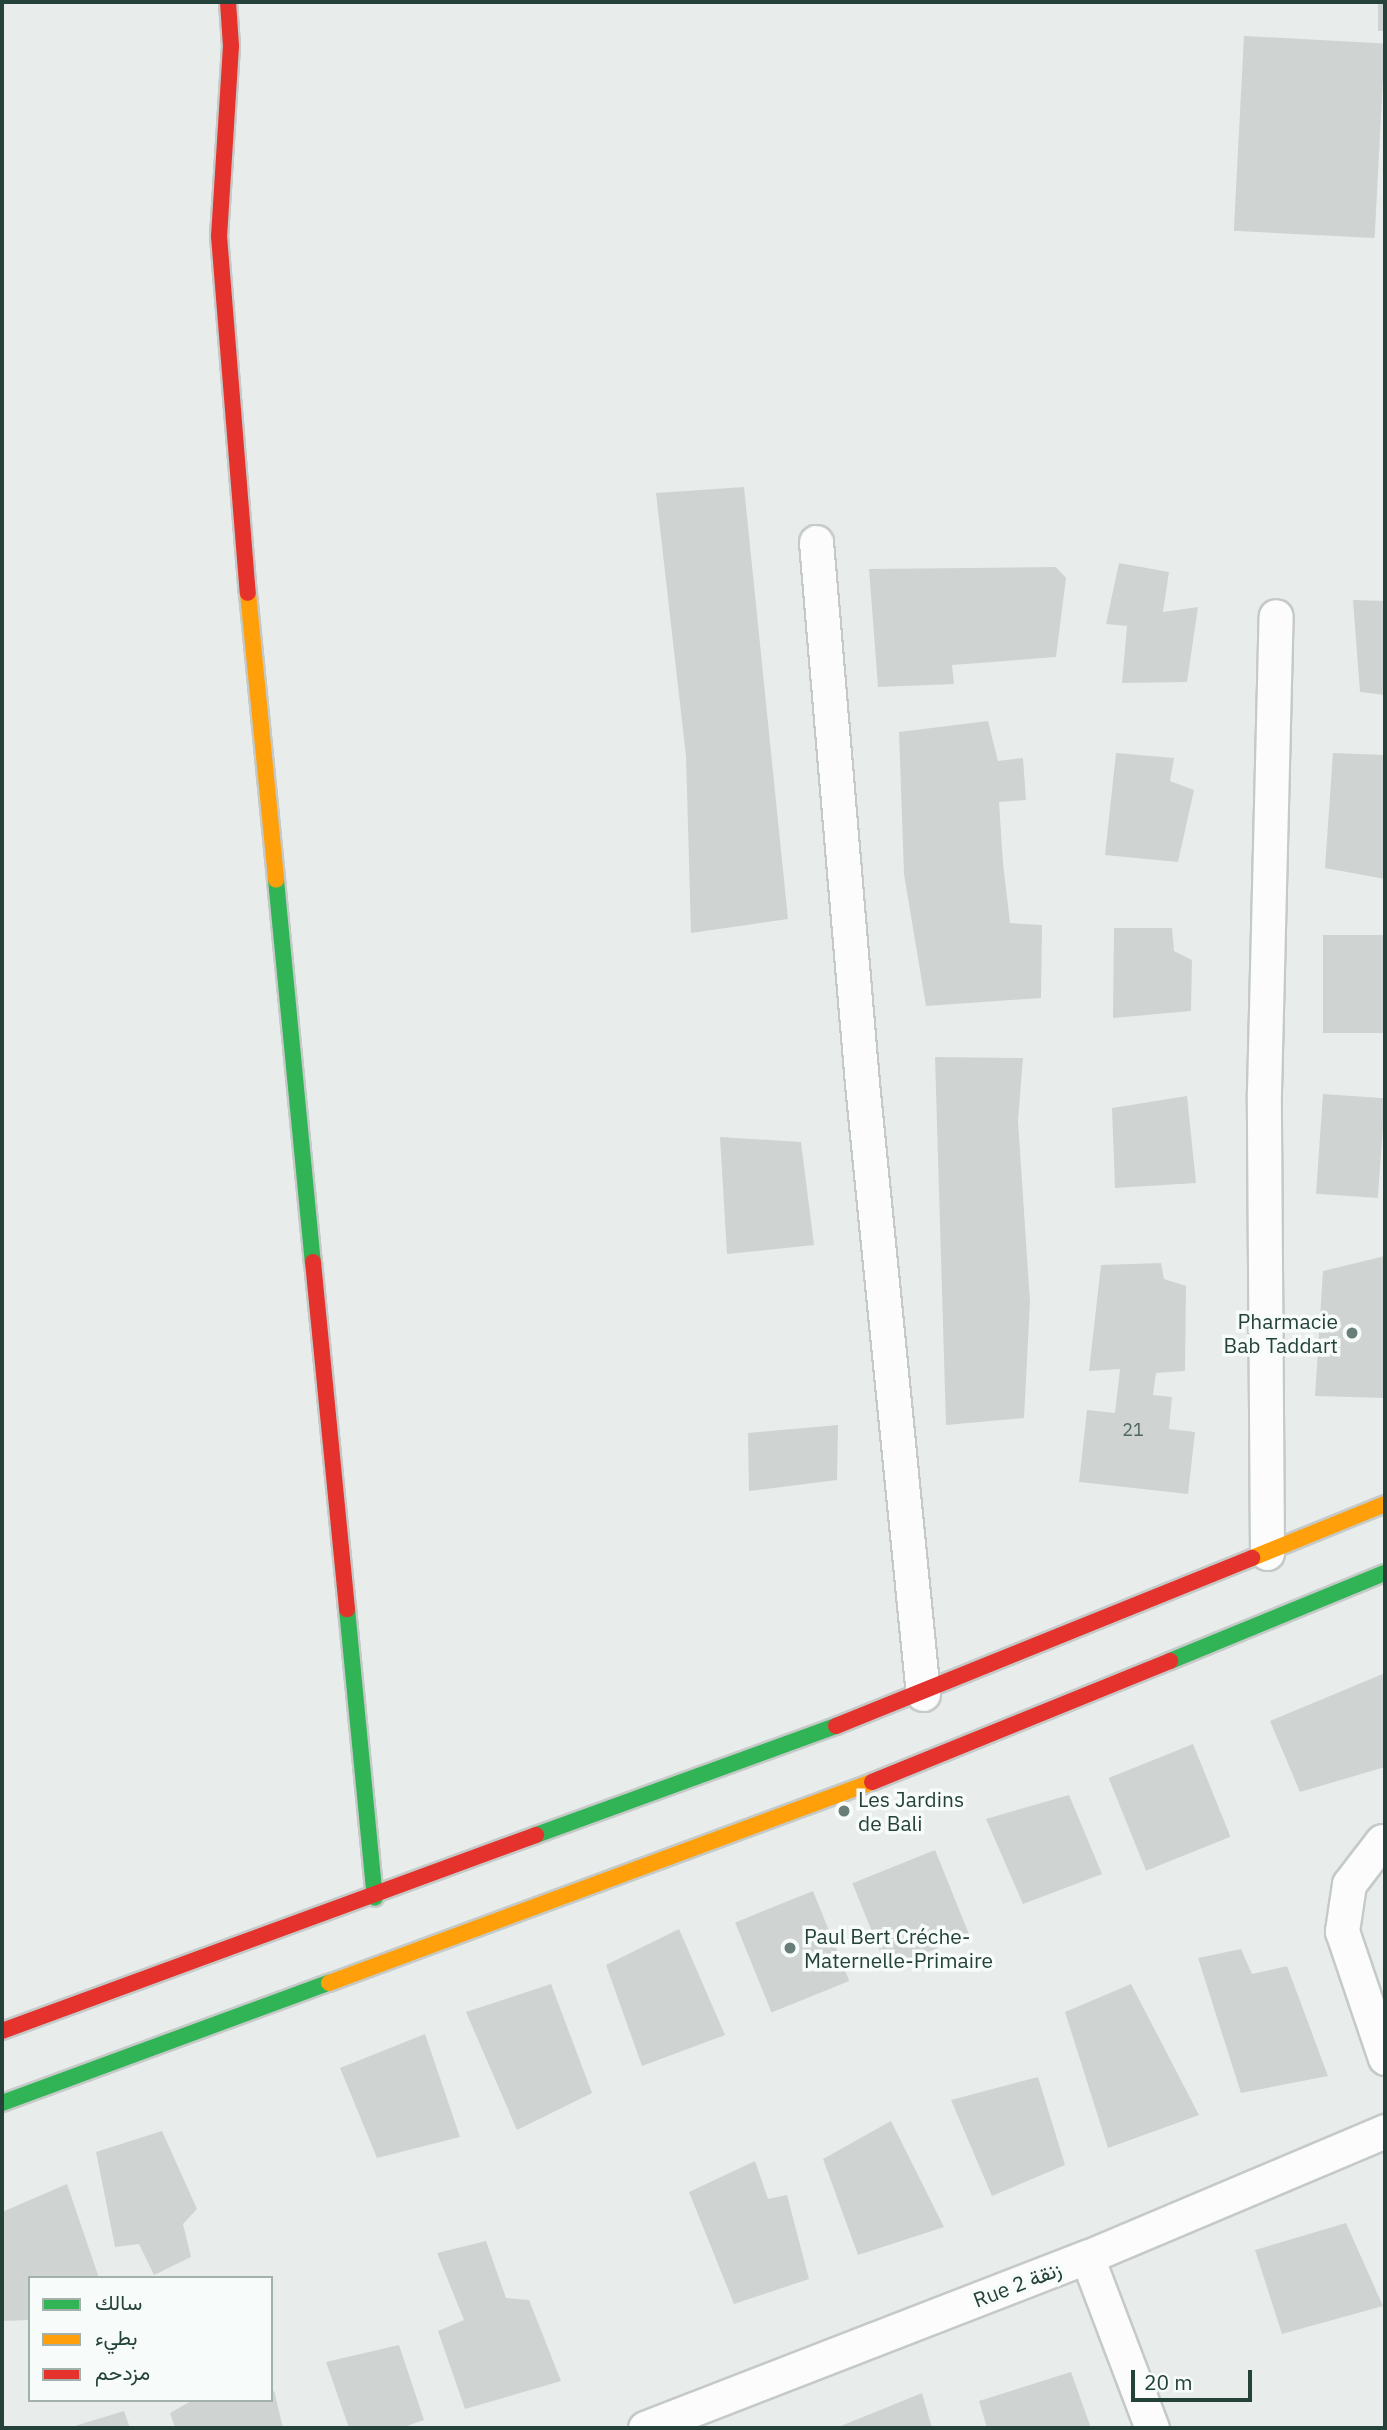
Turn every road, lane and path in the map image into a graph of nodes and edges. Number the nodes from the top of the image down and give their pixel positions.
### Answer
1 (228, 2) edge
2 (816, 542) dead end
3 (1276, 616) dead end
4 (1385, 1504) edge
5 (1266, 1553) junction
6 (1385, 1573) edge
7 (923, 1694) junction
8 (1382, 1841) dead end
9 (375, 1898) junction
10 (2, 2031) edge
11 (1385, 2059) edge
12 (2, 2103) edge
13 (1385, 2132) edge
14 (1087, 2257) junction
15 (645, 2428) edge
16 (1152, 2428) edge

1 - 9 main road
2 - 7 street
3 - 5 street
4 - 5 main road
5 - 7 main road
6 - 12 main road
7 - 9 main road
8 - 11 street
9 - 10 main road
13 - 14 street, Rue 2 زنقة
14 - 15 street, Rue 2 زنقة
14 - 16 street

